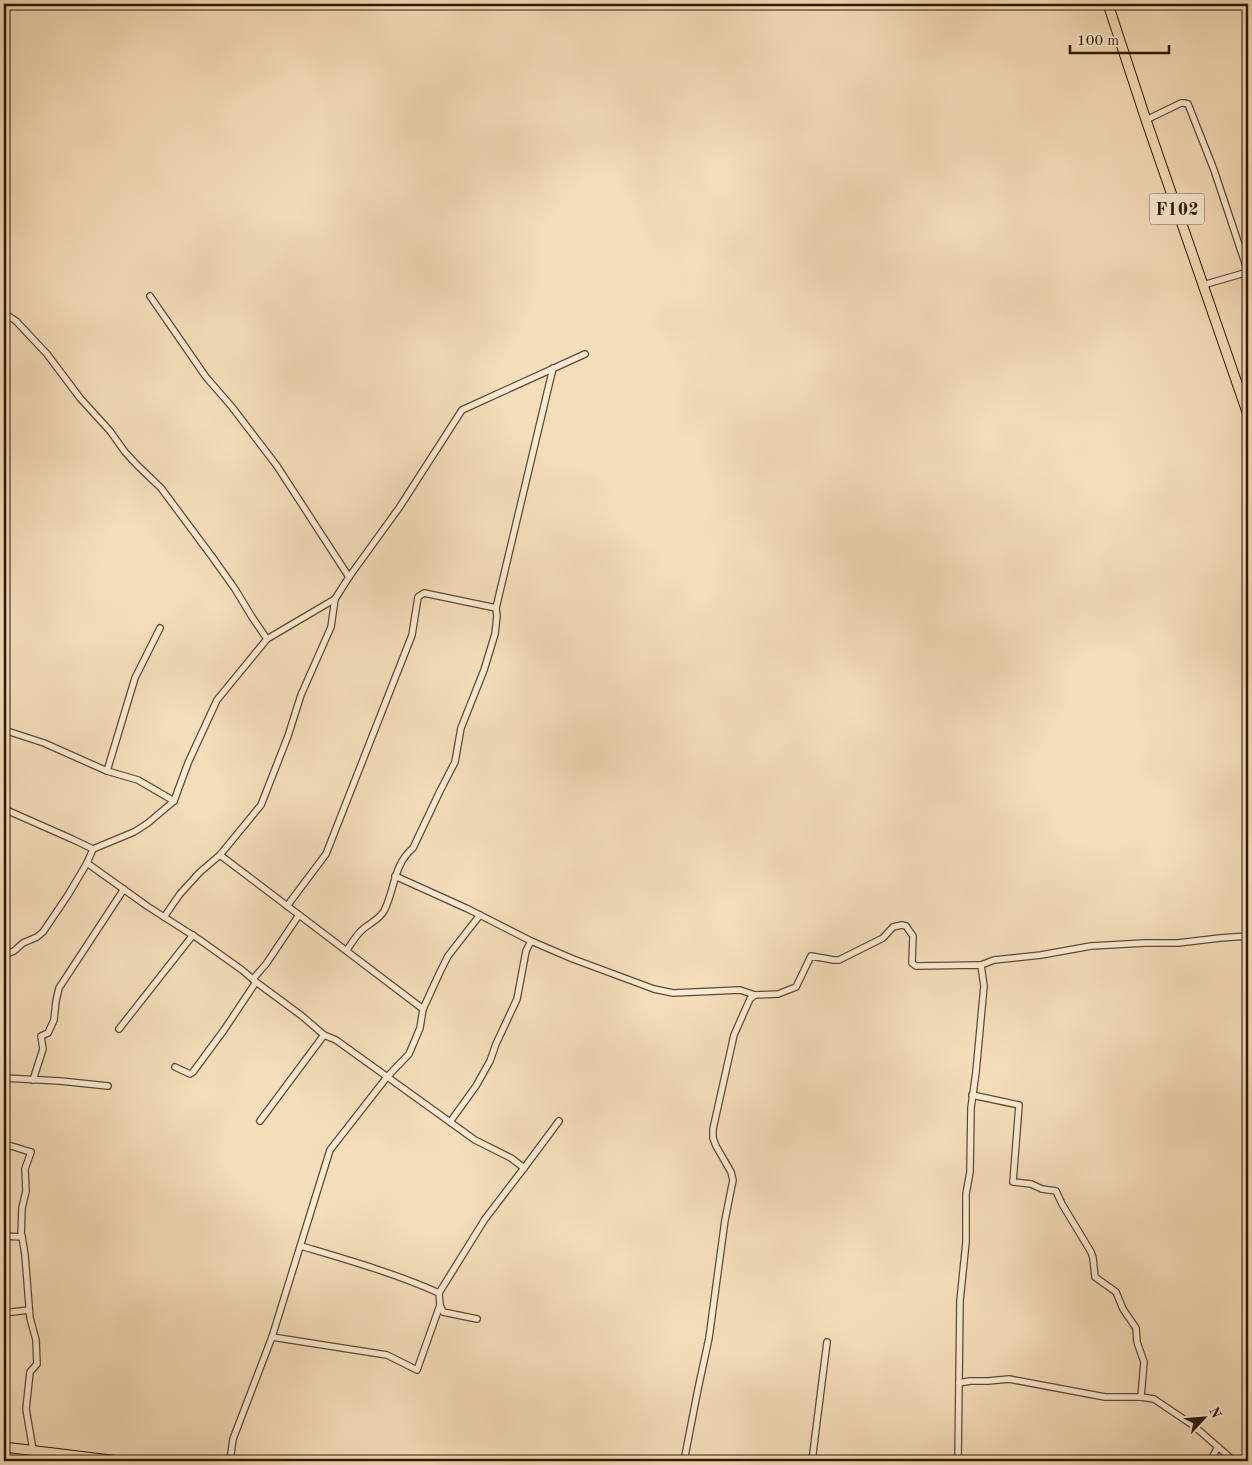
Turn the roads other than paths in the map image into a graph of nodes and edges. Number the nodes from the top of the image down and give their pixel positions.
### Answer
1 (1108, 4) edge
2 (1146, 120) junction
3 (1248, 272) edge
4 (1203, 285) junction
5 (150, 296) dead end
6 (4, 313) edge
7 (584, 354) dead end
8 (553, 368) junction
9 (1248, 415) edge
10 (349, 577) junction
11 (335, 599) junction
12 (496, 608) junction
13 (160, 628) dead end
14 (267, 639) junction
15 (4, 730) edge
16 (107, 771) junction
17 (174, 801) junction
18 (4, 809) edge
19 (93, 849) junction
20 (220, 856) junction
21 (87, 863) junction
22 (395, 876) junction
23 (124, 889) junction
24 (287, 906) junction
25 (298, 915) junction
26 (480, 915) junction
27 (164, 917) junction
28 (193, 936) junction
29 (1248, 936) edge
30 (531, 941) junction
31 (347, 950) junction
32 (4, 955) edge
33 (981, 965) junction
34 (255, 980) junction
35 (755, 995) junction
36 (423, 1009) junction
37 (119, 1029) dead end
38 (324, 1035) junction
39 (176, 1067) dead end
40 (386, 1077) junction
41 (4, 1078) edge
42 (32, 1080) junction
43 (108, 1086) dead end
44 (972, 1095) junction
45 (260, 1121) dead end
46 (559, 1121) dead end
47 (450, 1122) junction
48 (4, 1145) edge
49 (524, 1168) junction
50 (4, 1236) edge
51 (21, 1237) junction
52 (300, 1246) junction
53 (439, 1293) junction
54 (440, 1305) junction
55 (30, 1310) junction
56 (4, 1313) edge
57 (477, 1319) dead end
58 (272, 1337) junction
59 (827, 1342) dead end
60 (959, 1383) junction
61 (1141, 1397) junction
62 (4, 1447) edge
63 (1218, 1447) junction
64 (33, 1450) junction
65 (119, 1461) edge
66 (230, 1461) edge
67 (684, 1461) edge
68 (812, 1461) edge
69 (958, 1461) edge
70 (1210, 1461) edge
71 (1234, 1461) edge

1 - 2 main road, F102
2 - 3 street
2 - 4 main road, F102
3 - 4 street
4 - 9 main road, F102
5 - 10 street
6 - 14 street
7 - 8 street
8 - 10 street
8 - 12 street
10 - 11 street
11 - 14 street
11 - 20 street
12 - 22 street
12 - 24 street
13 - 16 street
14 - 17 street
15 - 16 street
16 - 17 street
17 - 19 street
18 - 19 street
19 - 21 street
20 - 24 street
20 - 27 street
21 - 23 street
21 - 32 street
22 - 26 street
22 - 31 street
23 - 27 street
23 - 42 street
24 - 25 street
25 - 31 street
25 - 34 street
26 - 30 street
26 - 36 street
27 - 28 street
28 - 34 street
28 - 37 street
29 - 33 street
30 - 35 street
30 - 47 street
31 - 36 street
33 - 35 street
33 - 44 street
34 - 38 street
34 - 39 street
35 - 67 street
36 - 40 street
38 - 40 street
38 - 45 street
40 - 47 street
40 - 52 street
41 - 42 street
42 - 43 street
44 - 60 street
44 - 61 street
46 - 49 street
47 - 49 street
48 - 51 street
49 - 53 street
50 - 51 street
51 - 55 street
52 - 53 street
52 - 58 street
53 - 54 street
54 - 57 street
54 - 58 street
55 - 56 street
55 - 64 street
58 - 66 street
59 - 68 street
60 - 61 street
60 - 69 street
61 - 63 street
62 - 64 main road
63 - 70 street
63 - 71 street
64 - 65 main road

